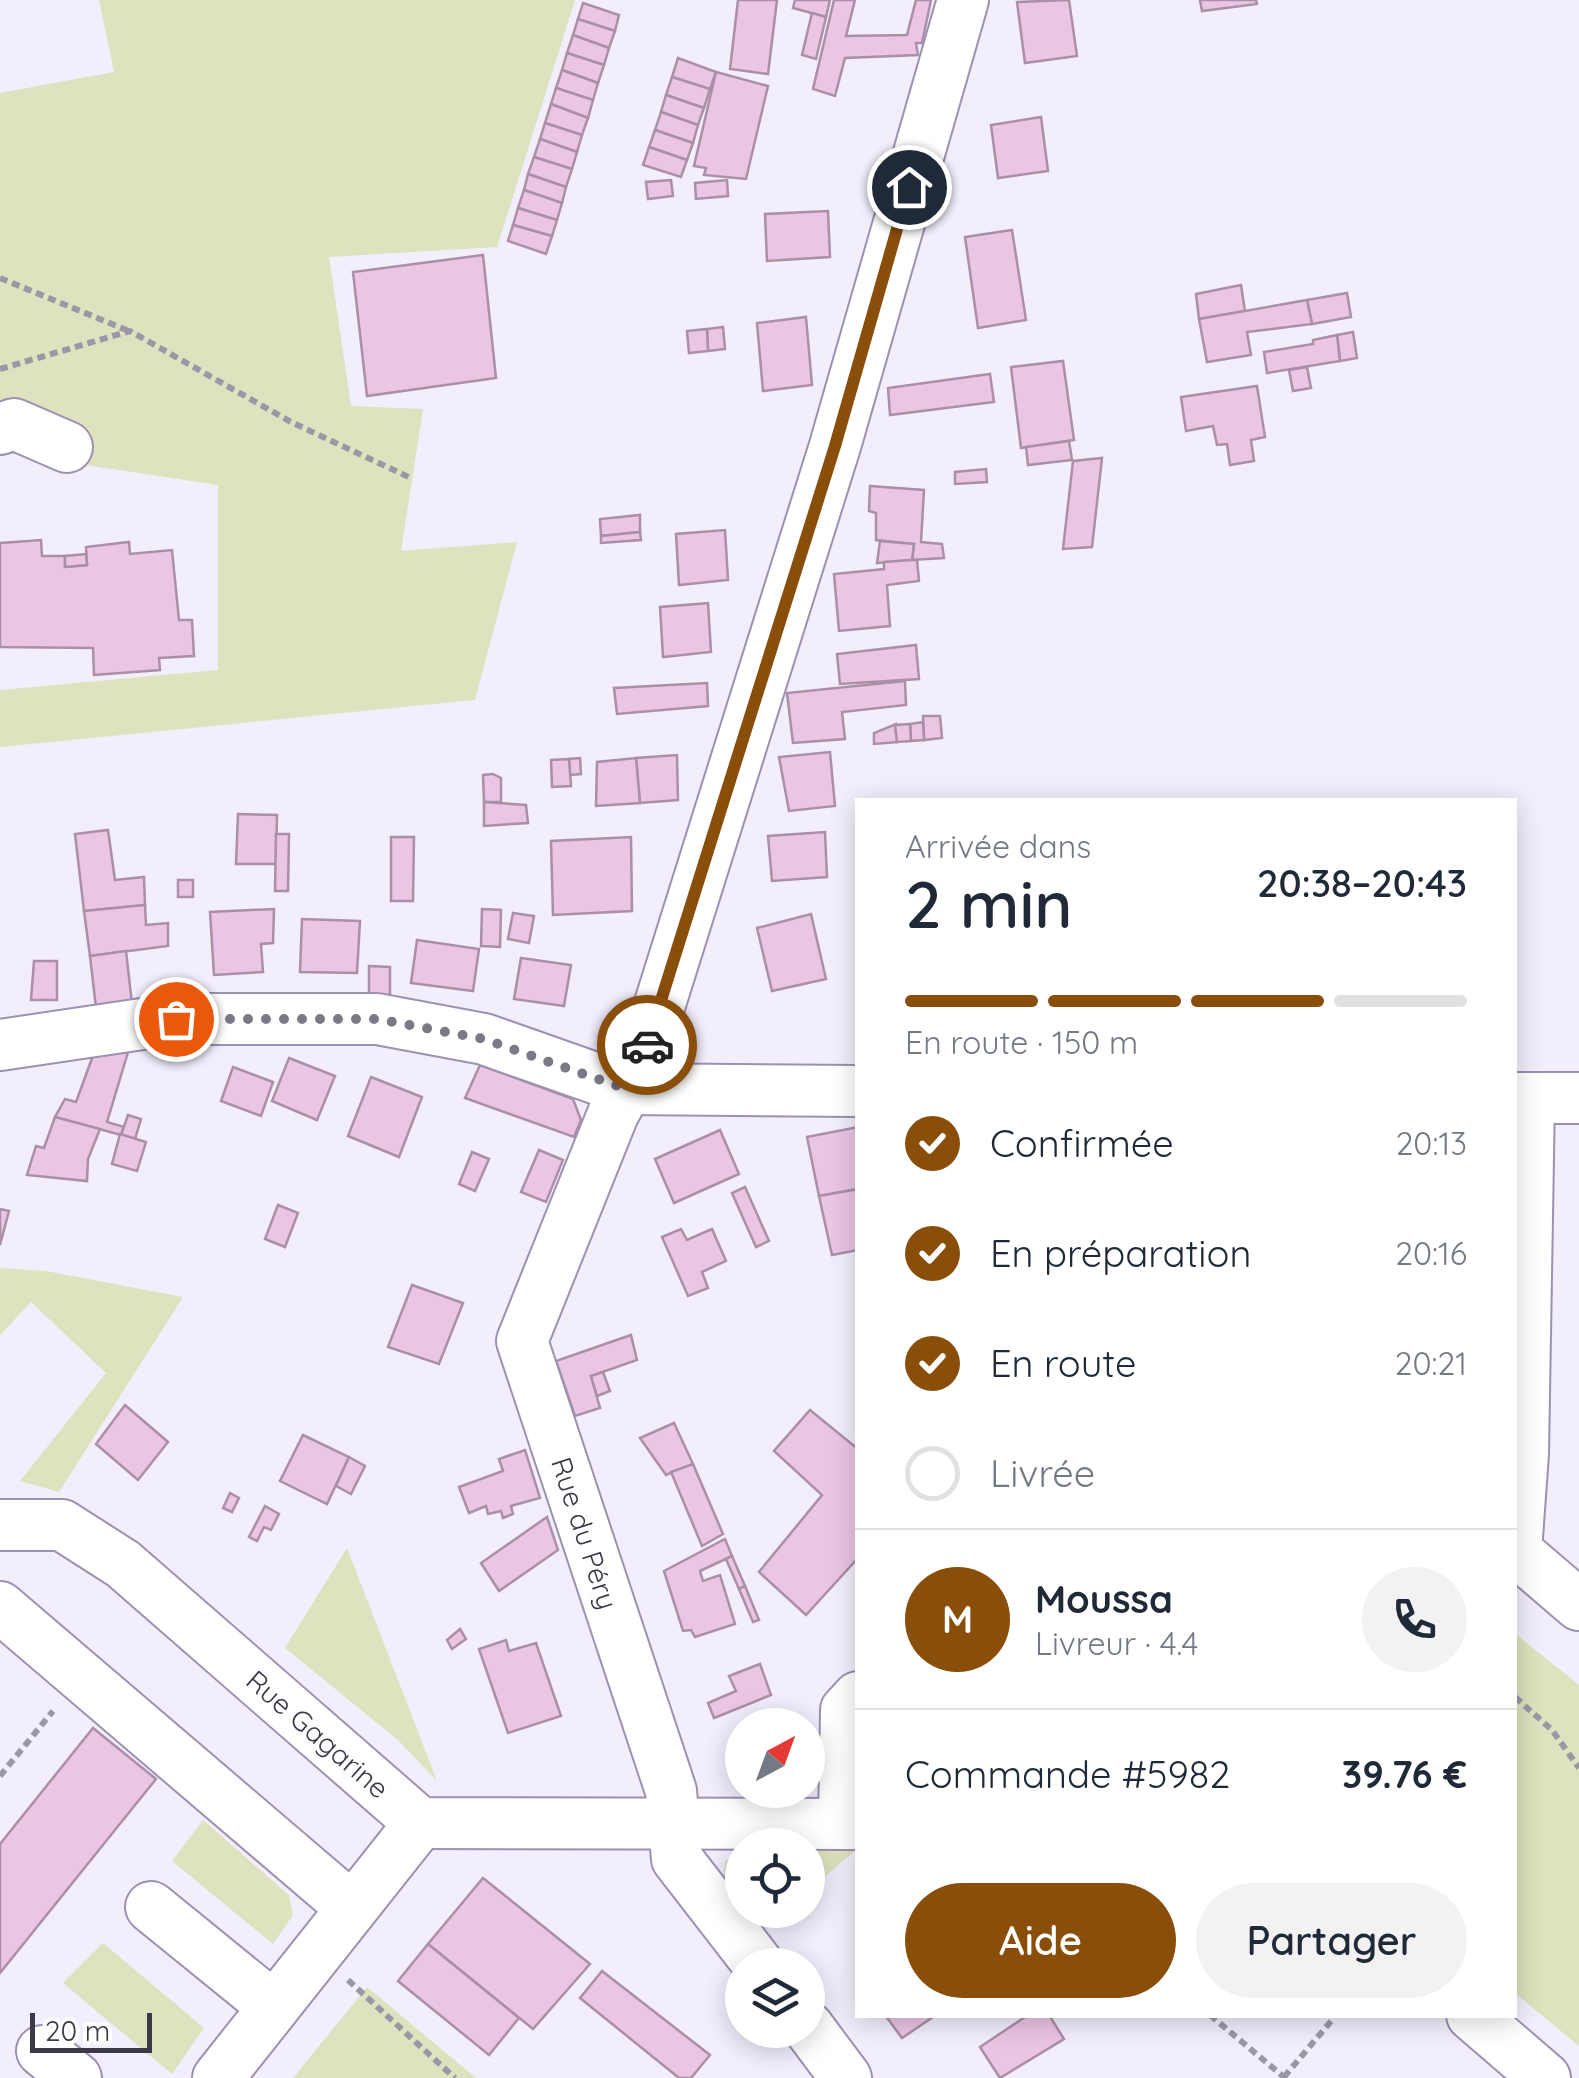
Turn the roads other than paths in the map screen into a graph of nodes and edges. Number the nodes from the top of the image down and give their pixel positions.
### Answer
1 (962, 0) edge
2 (0, 429) edge
3 (67, 447) dead end
4 (0, 1045) edge
5 (626, 1089) junction
6 (855, 1091) edge
7 (1522, 1098) edge
8 (1579, 1098) edge
9 (1519, 1454) edge
10 (1517, 1503) edge
11 (0, 1525) edge
12 (1517, 1554) edge
13 (1579, 1605) edge
14 (0, 1608) edge
15 (855, 1700) edge
16 (420, 1823) junction
17 (677, 1824) junction
18 (851, 1824) edge
19 (151, 1907) dead end
20 (352, 1908) junction
21 (747, 1948) edge
22 (274, 2007) junction
23 (1475, 2018) edge
24 (823, 2048) edge
25 (218, 2078) edge
26 (846, 2078) edge
27 (1545, 2078) edge

1 - 5 street, Rue du Péry
2 - 3 street
4 - 5 street
5 - 6 street
5 - 17 street, Rue du Péry
7 - 8 street
7 - 9 street
9 - 10 street
11 - 16 street, Rue Gagarine
12 - 13 street
14 - 20 street
15 - 18 street
16 - 17 street
16 - 20 street
17 - 18 street
17 - 21 street, Rue du Péry
19 - 22 street
20 - 22 street
22 - 25 street
23 - 27 street
24 - 26 street

